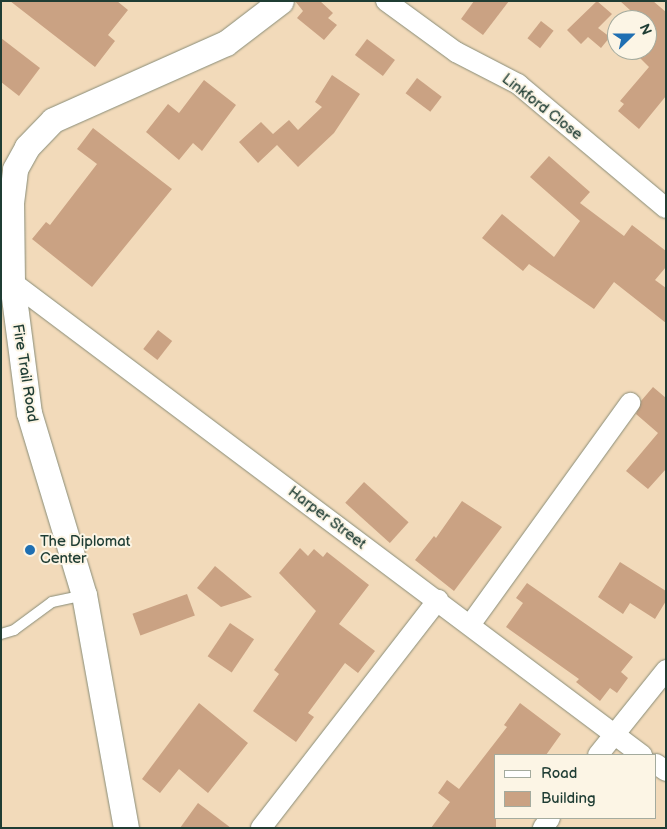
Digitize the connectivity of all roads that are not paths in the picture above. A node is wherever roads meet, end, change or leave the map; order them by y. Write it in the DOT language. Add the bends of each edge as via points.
graph roads {
  1 [pos="281,1"];
  2 [pos="386,1"];
  3 [pos="666,208"];
  4 [pos="6,278"];
  5 [pos="630,403"];
  6 [pos="84,595"];
  7 [pos="438,600"];
  8 [pos="470,625"];
  9 [pos="1,634"];
  10 [pos="666,670"];
  11 [pos="613,736"];
  12 [pos="599,754"];
  13 [pos="640,754"];
  14 [pos="126,828"];
  15 [pos="261,828"];
  1 -- 4 [label="street, Fire Trail Road" via="226,43 76,108 44,128 27,146 16,168"];
  2 -- 3 [label="street, Linkford Close" via="456,52 518,84"];
  4 -- 6 [label="street, Fire Trail Road" via="29,413"];
  4 -- 7 [label="street, Harper Street"];
  5 -- 8 [label="street"];
  6 -- 9 [label="lane" via="52,602 14,630"];
  6 -- 14 [label="street, Fire Trail Road"];
  7 -- 8 [label="street, Harper Street"];
  7 -- 15 [label="street"];
  8 -- 11 [label="street, Harper Street"];
  10 -- 11 [label="street"];
  11 -- 12 [label="street"];
  11 -- 13 [label="street, Harper Street"];
}
